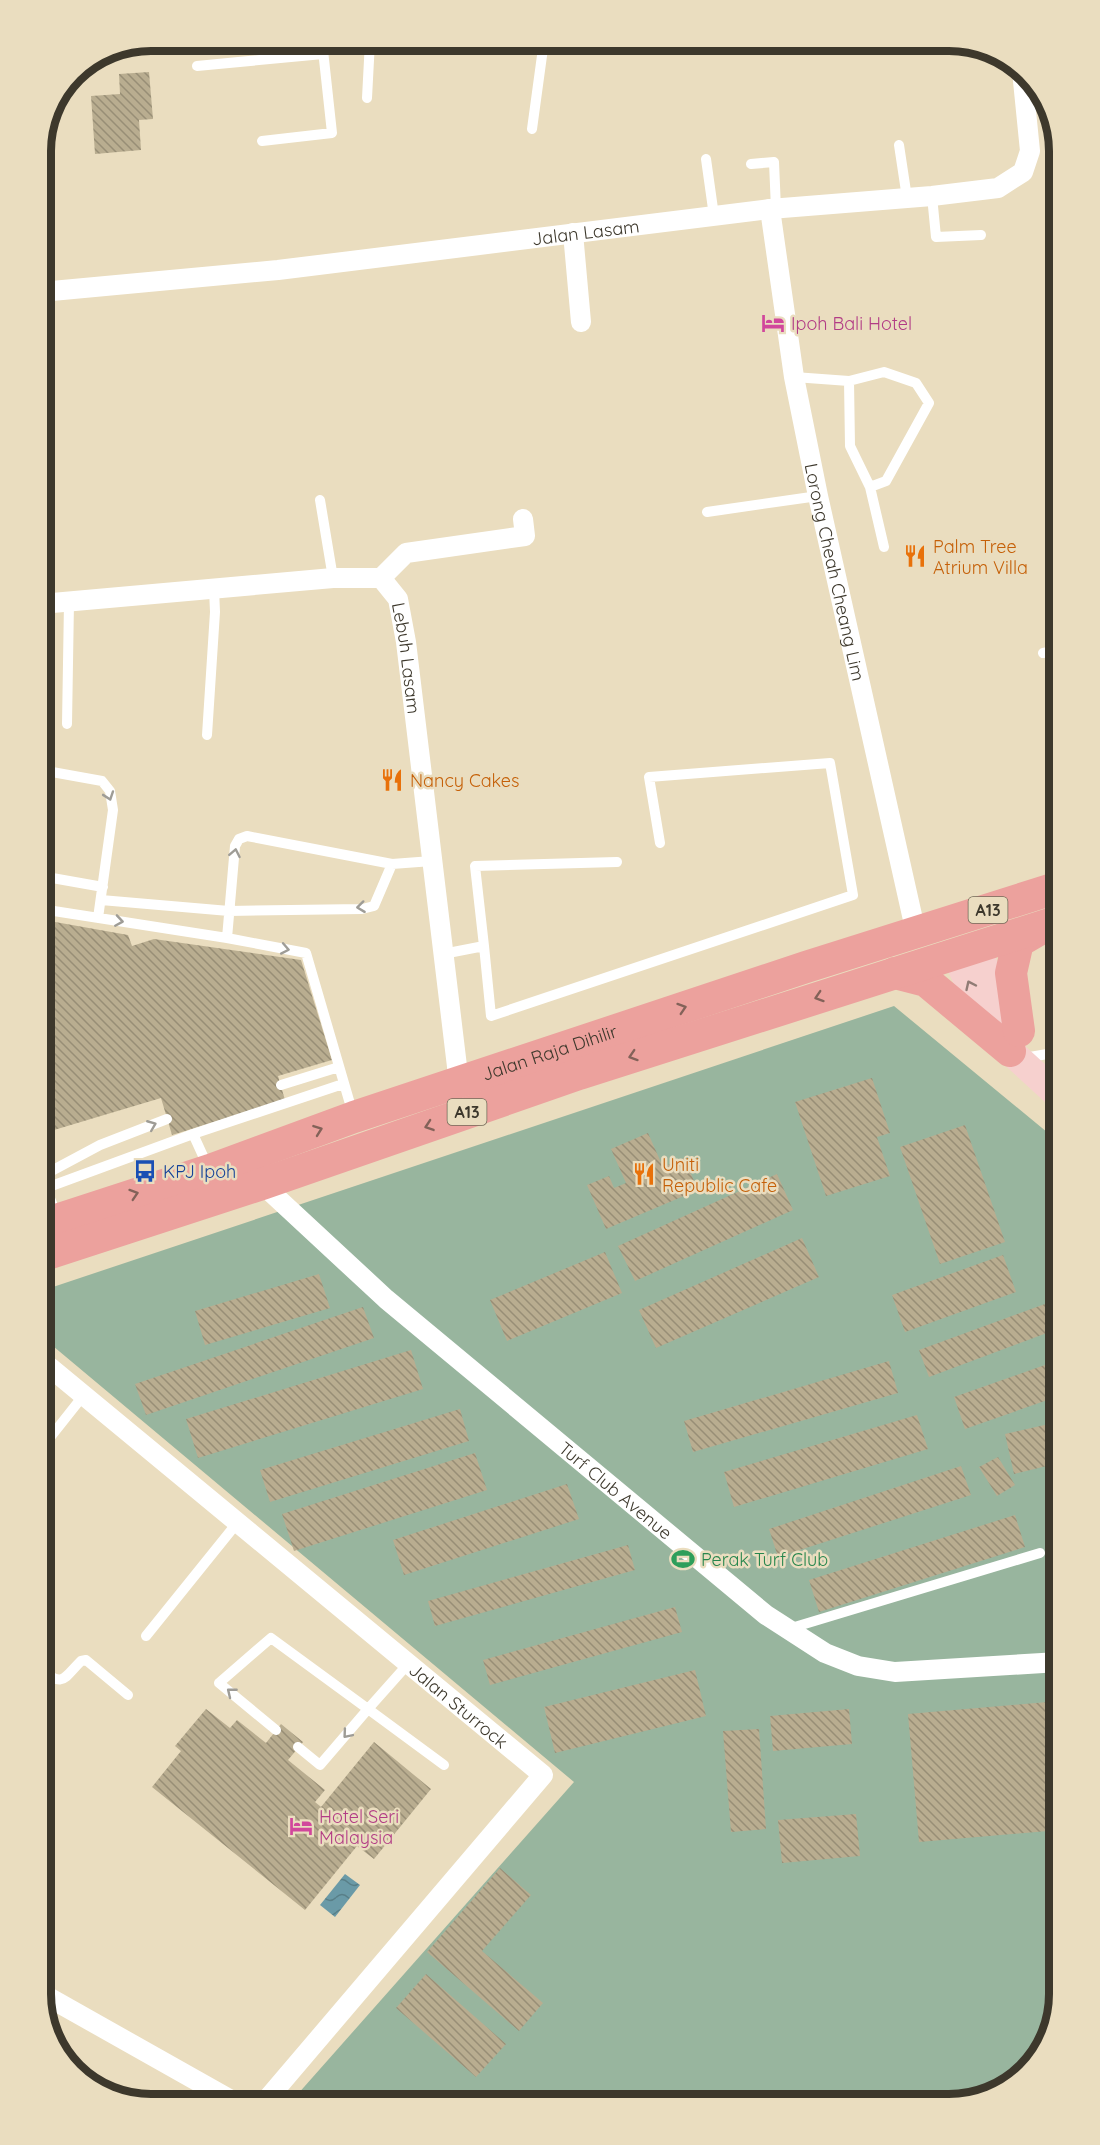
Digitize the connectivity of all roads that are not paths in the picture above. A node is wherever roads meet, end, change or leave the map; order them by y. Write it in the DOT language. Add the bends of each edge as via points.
graph roads {
  1 [pos="323,51"];
  2 [pos="370,51"];
  3 [pos="543,51"];
  4 [pos="323,54"];
  5 [pos="196,66"];
  6 [pos="1023,84"];
  7 [pos="368,98"];
  8 [pos="532,129"];
  9 [pos="262,141"];
  10 [pos="899,145"];
  11 [pos="706,159"];
  12 [pos="751,164"];
  13 [pos="932,196"];
  14 [pos="907,198"];
  15 [pos="773,209"];
  16 [pos="714,216"];
  17 [pos="573,233"];
  18 [pos="981,235"];
  19 [pos="51,291"];
  20 [pos="581,322"];
  21 [pos="794,376"];
  22 [pos="849,381"];
  23 [pos="870,487"];
  24 [pos="818,496"];
  25 [pos="321,500"];
  26 [pos="707,512"];
  27 [pos="523,519"];
  28 [pos="884,547"];
  29 [pos="333,578"];
  30 [pos="381,578"];
  31 [pos="214,589"];
  32 [pos="69,602"];
  33 [pos="51,603"];
  34 [pos="1049,652"];
  35 [pos="1043,653"];
  36 [pos="67,724"];
  37 [pos="207,735"];
  38 [pos="51,772"];
  39 [pos="660,843"];
  40 [pos="432,861"];
  41 [pos="618,862"];
  42 [pos="393,864"];
  43 [pos="51,878"];
  44 [pos="103,887"];
  45 [pos="1049,892"];
  46 [pos="101,900"];
  47 [pos="1049,902"];
  48 [pos="51,911"];
  49 [pos="229,911"];
  50 [pos="98,918"];
  51 [pos="1049,924"];
  52 [pos="1049,925"];
  53 [pos="916,933"];
  54 [pos="227,938"];
  55 [pos="484,946"];
  56 [pos="964,947"];
  57 [pos="443,954"];
  58 [pos="806,967"];
  59 [pos="895,973"];
  60 [pos="1029,1050"];
  61 [pos="339,1067"];
  62 [pos="1049,1069"];
  63 [pos="1049,1081"];
  64 [pos="459,1083"];
  65 [pos="343,1084"];
  66 [pos="281,1085"];
  67 [pos="354,1117"];
  68 [pos="167,1119"];
  69 [pos="193,1134"];
  70 [pos="51,1169"];
  71 [pos="210,1170"];
  72 [pos="262,1184"];
  73 [pos="51,1186"];
  74 [pos="204,1203"];
  75 [pos="51,1222"];
  76 [pos="51,1222"];
  77 [pos="51,1253"];
  78 [pos="51,1369"];
  79 [pos="82,1396"];
  80 [pos="51,1435"];
  81 [pos="237,1523"];
  82 [pos="1040,1553"];
  83 [pos="788,1629"];
  84 [pos="146,1636"];
  85 [pos="1049,1663"];
  86 [pos="408,1664"];
  87 [pos="51,1678"];
  88 [pos="128,1695"];
  89 [pos="368,1709"];
  90 [pos="276,1730"];
  91 [pos="298,1747"];
  92 [pos="444,1765"];
  93 [pos="52,1999"];
  94 [pos="220,2094"];
  95 [pos="272,2094"];
  1 -- 4 [label="lane"];
  2 -- 7 [label="lane"];
  3 -- 8 [label="lane"];
  4 -- 5 [label="lane"];
  4 -- 9 [label="lane" via="332,133"];
  6 -- 13 [label="street, Jalan Lasam" via="1030,151 1023,172 998,188"];
  10 -- 14 [label="lane"];
  11 -- 16 [label="lane"];
  12 -- 15 [label="lane" via="774,162"];
  13 -- 14 [label="street, Jalan Lasam"];
  13 -- 18 [label="lane" via="936,237"];
  14 -- 15 [label="street, Jalan Lasam"];
  15 -- 16 [label="street, Jalan Lasam"];
  15 -- 21 [label="street, Lorong Cheah Cheang Lim"];
  16 -- 17 [label="street, Jalan Lasam"];
  17 -- 19 [label="street, Jalan Lasam" via="278,270"];
  17 -- 20 [label="street"];
  21 -- 22 [label="lane"];
  21 -- 24 [label="street, Lorong Cheah Cheang Lim"];
  22 -- 23 [label="lane" via="850,446"];
  22 -- 23 [label="lane" via="884,372 916,383 929,403 886,481"];
  23 -- 28 [label="lane"];
  24 -- 26 [label="lane"];
  24 -- 53 [label="street, Lorong Cheah Cheang Lim"];
  25 -- 29 [label="lane"];
  27 -- 30 [label="street" via="525,536 406,553"];
  29 -- 30 [label="street, Lebuh Lasam"];
  29 -- 31 [label="street, Lebuh Lasam"];
  30 -- 40 [label="street, Lebuh Lasam" via="398,599 406,642"];
  31 -- 32 [label="street, Lebuh Lasam"];
  31 -- 37 [label="lane"];
  32 -- 33 [label="street, Lebuh Lasam"];
  32 -- 36 [label="lane"];
  34 -- 35 [label="lane"];
  38 -- 44 [label="lane, one-way" via="102,780 110,791 113,810"];
  39 -- 55 [label="lane" via="649,777 830,763 853,895 491,1016"];
  40 -- 42 [label="lane"];
  40 -- 57 [label="street, Lebuh Lasam"];
  41 -- 55 [label="lane" via="475,867"];
  42 -- 49 [label="lane, one-way" via="374,906"];
  49 -- 42 [label="lane, one-way" via="235,846 247,836"];
  43 -- 44 [label="lane"];
  44 -- 46 [label="lane"];
  45 -- 53 [label="main road, Jalan Raja Dihilir / A13"];
  46 -- 49 [label="lane"];
  46 -- 50 [label="lane"];
  47 -- 56 [label="main road" via="979,924"];
  48 -- 50 [label="lane"];
  49 -- 54 [label="lane"];
  50 -- 54 [label="lane, one-way"];
  51 -- 56 [label="main road, Jalan Raja Dihilir / A13"];
  52 -- 60 [label="main road" via="1018,942 1011,973"];
  53 -- 58 [label="main road, Jalan Raja Dihilir / A13"];
  54 -- 61 [label="lane, one-way" via="306,953"];
  55 -- 57 [label="lane"];
  56 -- 58 [label="main road" via="953,938 849,969"];
  56 -- 59 [label="main road, Jalan Raja Dihilir / A13"];
  56 -- 60 [label="street"];
  57 -- 64 [label="street, Lebuh Lasam"];
  64 -- 58 [label="main road, Jalan Raja Dihilir / A13, one-way"];
  59 -- 60 [label="main road" via="926,981"];
  59 -- 72 [label="main road, Jalan Raja Dihilir / A13, one-way" via="579,1074"];
  60 -- 62 [label="street"];
  60 -- 63 [label="street"];
  61 -- 65 [label="lane"];
  61 -- 66 [label="lane"];
  64 -- 67 [label="main road, Jalan Raja Dihilir / A13"];
  65 -- 67 [label="lane"];
  65 -- 69 [label="lane"];
  71 -- 67 [label="main road, Jalan Raja Dihilir / A13, one-way"];
  70 -- 68 [label="lane, one-way"];
  69 -- 71 [label="lane"];
  69 -- 73 [label="lane"];
  75 -- 71 [label="main road, Jalan Raja Dihilir / A13, one-way"];
  72 -- 74 [label="main road, Jalan Raja Dihilir / A13"];
  72 -- 83 [label="street, Turf Club Avenue" via="386,1299"];
  74 -- 76 [label="main road" via="87,1226"];
  74 -- 77 [label="main road, Jalan Raja Dihilir / A13"];
  78 -- 79 [label="street, Jalan Sturrock"];
  79 -- 80 [label="lane"];
  79 -- 81 [label="street, Jalan Sturrock"];
  81 -- 84 [label="lane"];
  81 -- 86 [label="street, Jalan Sturrock"];
  82 -- 83 [label="lane"];
  83 -- 85 [label="street, Turf Club Avenue" via="825,1653 858,1666 895,1672"];
  86 -- 89 [label="lane"];
  86 -- 95 [label="street, Jalan Sturrock" via="543,1775"];
  87 -- 88 [label="lane" via="62,1679 86,1660"];
  90 -- 89 [label="lane, one-way" via="219,1683 271,1638"];
  89 -- 91 [label="lane, one-way" via="320,1765"];
  89 -- 92 [label="lane"];
  93 -- 94 [label="street"];
}
